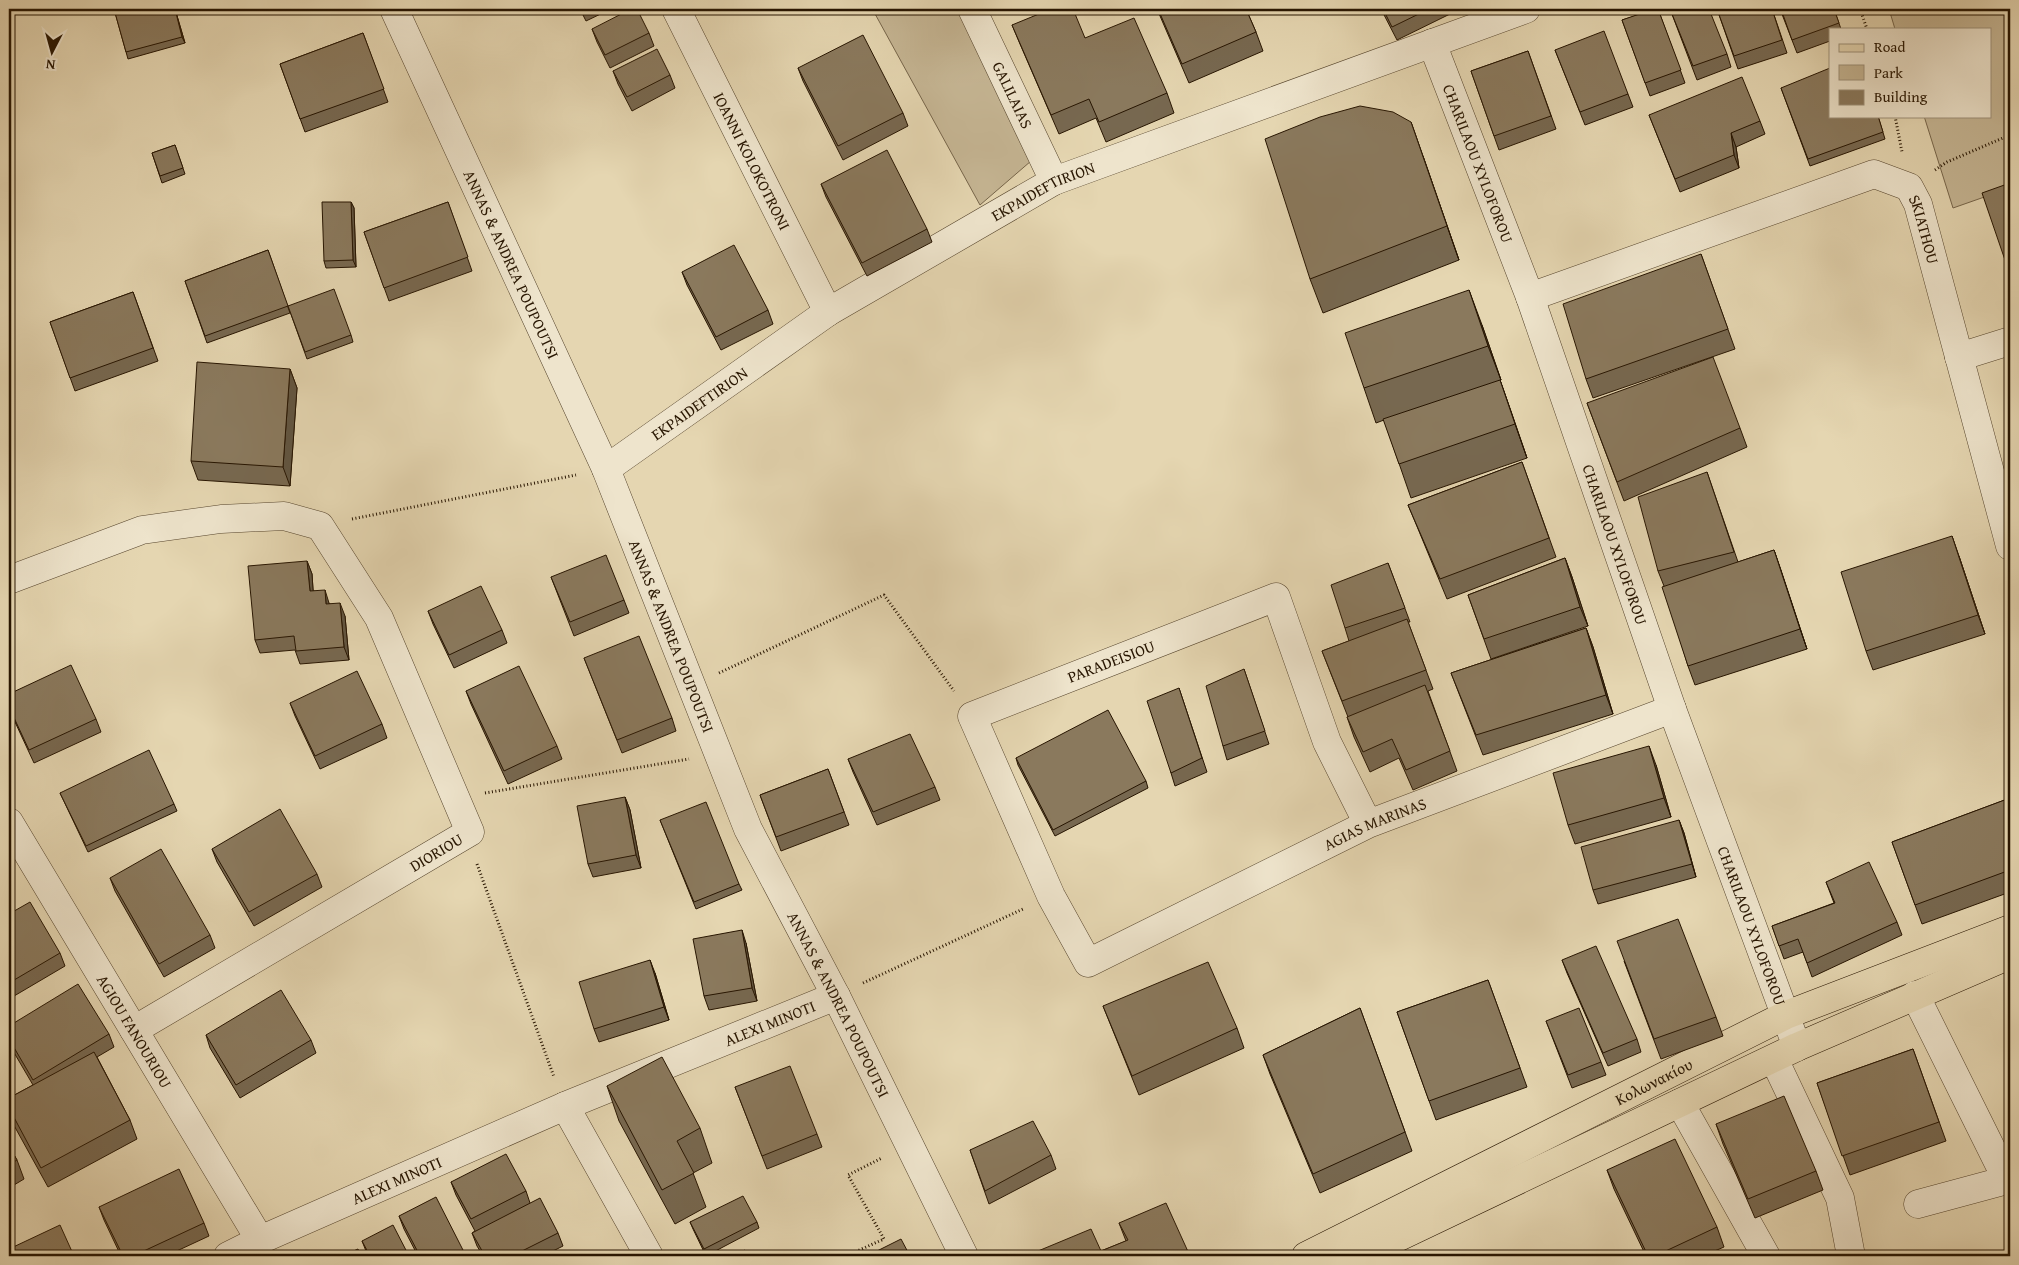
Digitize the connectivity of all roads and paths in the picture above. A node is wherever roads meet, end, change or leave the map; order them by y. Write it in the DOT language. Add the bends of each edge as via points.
graph roads {
  1 [pos="394,9"];
  2 [pos="676,9"];
  3 [pos="972,9"];
  4 [pos="1526,9"];
  5 [pos="1860,9"];
  6 [pos="1867,28"];
  7 [pos="1432,43"];
  8 [pos="2010,135"];
  9 [pos="1054,181"];
  10 [pos="1909,187"];
  11 [pos="1530,297"];
  12 [pos="828,312"];
  13 [pos="2010,341"];
  14 [pos="1959,357"];
  15 [pos="606,469"];
  16 [pos="320,526"];
  17 [pos="2010,546"];
  18 [pos="9,580"];
  19 [pos="692,686"];
  20 [pos="1672,709"];
  21 [pos="972,716"];
  22 [pos="719,754"];
  23 [pos="456,798"];
  24 [pos="9,822"];
  25 [pos="1368,824"];
  26 [pos="470,832"];
  27 [pos="1051,896"];
  28 [pos="2010,929"];
  29 [pos="2010,955"];
  30 [pos="1915,995"];
  31 [pos="836,996"];
  32 [pos="1786,1015"];
  33 [pos="134,1030"];
  34 [pos="1786,1053"];
  35 [pos="1680,1103"];
  36 [pos="565,1106"];
  37 [pos="910,1145"];
  38 [pos="1918,1204"];
  39 [pos="260,1240"];
  40 [pos="1358,1250"];
  41 [pos="228,1256"];
  42 [pos="649,1256"];
  43 [pos="846,1256"];
  44 [pos="964,1256"];
  45 [pos="1306,1256"];
  46 [pos="1766,1256"];
  47 [pos="1851,1256"];
  1 -- 15 [label="street, ANNAS & ANDREA POUPOUTSI"];
  2 -- 12 [label="street, IOANNI KOLOKOTRONI"];
  3 -- 9 [label="street, GALILAIAS"];
  4 -- 7 [label="street, EKPAIDEFTIRION"];
  5 -- 6 [label="path"];
  7 -- 9 [label="street, EKPAIDEFTIRION"];
  7 -- 11 [label="street, CHARILAOU XYLOFOROU"];
  8 -- 10 [label="path" via="1947,162"];
  9 -- 12 [label="street, EKPAIDEFTIRION"];
  10 -- 11 [label="street, SKIATHOU" via="1874,174"];
  10 -- 14 [label="street, SKIATHOU" via="1918,204"];
  11 -- 20 [label="street, CHARILAOU XYLOFOROU"];
  12 -- 15 [label="street, EKPAIDEFTIRION"];
  13 -- 14 [label="street"];
  14 -- 17 [label="street, SKIATHOU"];
  15 -- 16 [label="path"];
  15 -- 19 [label="street, ANNAS & ANDREA POUPOUTSI"];
  16 -- 18 [label="street" via="284,516 221,519 142,530"];
  16 -- 23 [label="street, DIORIOU" via="378,618"];
  19 -- 21 [label="path" via="884,595"];
  19 -- 22 [label="street, ANNAS & ANDREA POUPOUTSI"];
  20 -- 25 [label="street, AGIAS MARINAS"];
  20 -- 32 [label="street, CHARILAOU XYLOFOROU"];
  21 -- 25 [label="street, PARADEISIOU" via="1276,597 1327,742"];
  21 -- 27 [label="street"];
  22 -- 23 [label="path"];
  22 -- 31 [label="street, ANNAS & ANDREA POUPOUTSI" via="748,829"];
  23 -- 26 [label="street, DIORIOU"];
  24 -- 33 [label="street, AGIOU FANOURIOU"];
  25 -- 27 [label="street, AGIAS MARINAS" via="1088,963"];
  26 -- 33 [label="street, DIORIOU"];
  26 -- 36 [label="path" via="472,850"];
  27 -- 31 [label="path"];
  28 -- 32 [label="main road, Κολωνακίου"];
  29 -- 30 [label="main road, Κολωνακίου"];
  30 -- 34 [label="main road, Κολωνακίου"];
  30 -- 38 [label="street" via="2007,1180"];
  31 -- 36 [label="street, ALEXI MINOTI"];
  31 -- 37 [label="street, ANNAS & ANDREA POUPOUTSI"];
  32 -- 34 [label="street, CHARILAOU XYLOFOROU"];
  32 -- 40 [label="main road, Κολωνακίου"];
  33 -- 39 [label="street, AGIOU FANOURIOU"];
  34 -- 35 [label="main road, Κολωνακίου"];
  34 -- 47 [label="street, CHARILAOU XYLOFOROU" via="1840,1198"];
  35 -- 40 [label="main road, Κολωνακίου"];
  35 -- 46 [label="street"];
  36 -- 39 [label="street, ALEXI MINOTI"];
  36 -- 42 [label="street"];
  37 -- 43 [label="path" via="848,1175 884,1239"];
  37 -- 44 [label="street, ANNAS & ANDREA POUPOUTSI"];
  39 -- 41 [label="street, ALEXI MINOTI"];
  40 -- 45 [label="main road, Κολωνακίου"];
}
